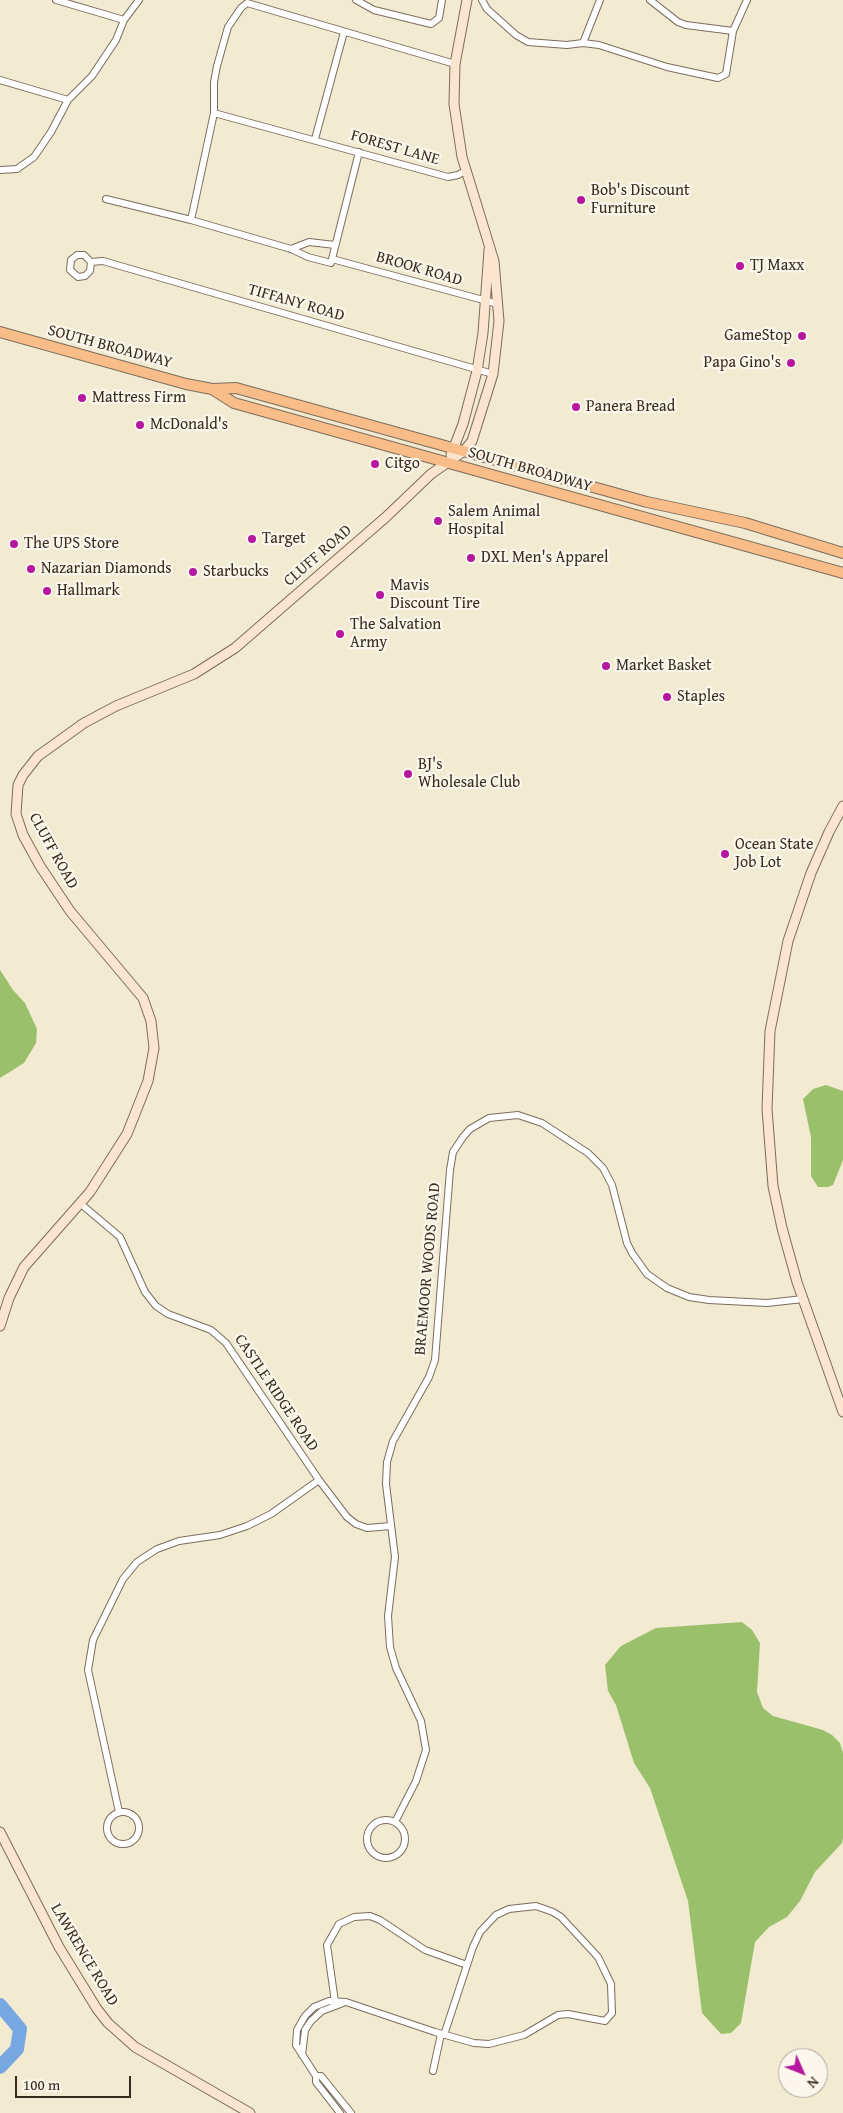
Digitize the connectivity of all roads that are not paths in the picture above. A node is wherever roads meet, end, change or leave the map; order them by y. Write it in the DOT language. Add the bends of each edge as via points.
graph roads {
  1 [pos="56,0"];
  2 [pos="139,0"];
  3 [pos="356,0"];
  4 [pos="442,0"];
  5 [pos="467,0"];
  6 [pos="482,0"];
  7 [pos="600,0"];
  8 [pos="650,0"];
  9 [pos="747,0"];
  10 [pos="124,20"];
  11 [pos="733,31"];
  12 [pos="344,32"];
  13 [pos="583,43"];
  14 [pos="454,64"];
  15 [pos="0,80"];
  16 [pos="68,100"];
  17 [pos="214,113"];
  18 [pos="315,139"];
  19 [pos="359,152"];
  20 [pos="0,170"];
  21 [pos="467,170"];
  22 [pos="106,199"];
  23 [pos="191,220"];
  24 [pos="335,245"];
  25 [pos="291,249"];
  26 [pos="489,250"];
  27 [pos="331,261"];
  28 [pos="91,262"];
  29 [pos="485,302"];
  30 [pos="498,304"];
  31 [pos="0,332"];
  32 [pos="477,370"];
  33 [pos="493,374"];
  34 [pos="212,389"];
  35 [pos="453,448"];
  36 [pos="464,451"];
  37 [pos="448,462"];
  38 [pos="843,553"];
  39 [pos="843,573"];
  40 [pos="843,806"];
  41 [pos="81,1204"];
  42 [pos="803,1299"];
  43 [pos="0,1326"];
  44 [pos="843,1412"];
  45 [pos="319,1480"];
  46 [pos="391,1526"];
  47 [pos="119,1812"];
  48 [pos="394,1822"];
  49 [pos="0,1832"];
  50 [pos="467,1965"];
  51 [pos="335,2002"];
  52 [pos="346,2002"];
  53 [pos="443,2034"];
  54 [pos="302,2055"];
  55 [pos="433,2071"];
  56 [pos="316,2076"];
  57 [pos="250,2113"];
  58 [pos="340,2113"];
  59 [pos="350,2113"];
  1 -- 10 [label="street"];
  2 -- 10 [label="street"];
  3 -- 4 [label="street" via="374,10 431,24 439,18"];
  5 -- 14 [label="street"];
  6 -- 13 [label="street" via="499,20 528,42"];
  7 -- 13 [label="street"];
  8 -- 11 [label="street" via="686,25"];
  9 -- 11 [label="street"];
  10 -- 16 [label="street" via="116,40 92,76"];
  11 -- 13 [label="street" via="726,74 718,78"];
  12 -- 14 [label="street"];
  12 -- 17 [label="street" via="247,3 234,16 226,33 214,82"];
  12 -- 18 [label="street"];
  14 -- 21 [label="street" via="456,122"];
  15 -- 16 [label="street"];
  16 -- 20 [label="street" via="34,157 17,169"];
  17 -- 18 [label="street, FOREST LANE"];
  17 -- 23 [label="street"];
  18 -- 19 [label="street, FOREST LANE"];
  19 -- 21 [label="street, FOREST LANE" via="448,177"];
  19 -- 24 [label="street"];
  21 -- 26 [label="street"];
  22 -- 23 [label="street, BROOK ROAD"];
  23 -- 25 [label="street, BROOK ROAD"];
  24 -- 25 [label="street" via="309,242"];
  24 -- 27 [label="street"];
  25 -- 27 [label="street, BROOK ROAD" via="308,257"];
  26 -- 29 [label="street"];
  26 -- 30 [label="street" via="494,261"];
  27 -- 29 [label="street, BROOK ROAD"];
  28 -- 32 [label="street, TIFFANY ROAD" via="103,261"];
  29 -- 30 [label="street, BROOK ROAD"];
  29 -- 32 [label="street"];
  30 -- 33 [label="street"];
  31 -- 34 [label="main road, SOUTH BROADWAY"];
  32 -- 33 [label="street, TIFFANY ROAD"];
  32 -- 35 [label="street"];
  33 -- 36 [label="street" via="476,433"];
  34 -- 35 [label="main road, SOUTH BROADWAY" via="236,388"];
  34 -- 37 [label="main road, SOUTH BROADWAY" via="234,403"];
  35 -- 36 [label="main road, SOUTH BROADWAY"];
  35 -- 37 [label="street"];
  36 -- 37 [label="street, CLUFF ROAD"];
  36 -- 38 [label="main road, SOUTH BROADWAY" via="647,502 745,523"];
  37 -- 39 [label="main road, SOUTH BROADWAY"];
  37 -- 41 [label="street, CLUFF ROAD" via="236,648 194,674 116,706 84,724 38,756 22,775 15,806 23,835 70,910 136,987 148,1009 154,1032 152,1065 133,1120 107,1167"];
  40 -- 42 [label="street" via="828,832 795,915 778,986 768,1055 767,1108 773,1186 787,1250"];
  41 -- 43 [label="street, CLUFF ROAD" via="24,1267"];
  41 -- 45 [label="street, CASTLE RIDGE ROAD" via="120,1237 145,1292 156,1306 168,1314 211,1330 221,1338"];
  42 -- 44 [label="street"];
  42 -- 46 [label="street, BRAEMOOR WOODS ROAD" via="767,1303 709,1300 689,1297 667,1288 647,1274 632,1253 612,1184 588,1152 552,1128 527,1117 500,1116 480,1123 463,1137 451,1161 437,1352 429,1377 389,1451 386,1484"];
  45 -- 46 [label="street, CASTLE RIDGE ROAD" via="343,1513 356,1524 373,1528"];
  45 -- 47 [label="street" via="271,1514 247,1526 157,1549 137,1562 123,1579 93,1640 88,1670"];
  46 -- 48 [label="street, BRAEMOOR WOODS ROAD" via="395,1558 388,1616 390,1647 420,1721 426,1750 416,1781"];
  47 -- 47 [label="street" via="108,1821 107,1831 114,1842 128,1843 138,1834 139,1825 132,1814"];
  48 -- 48 [label="street" via="382,1820 369,1830 368,1843 378,1856 393,1856 404,1846 404,1831"];
  49 -- 57 [label="street, LAWRENCE ROAD" via="58,1947 108,2023 135,2047"];
  50 -- 51 [label="street" via="425,1950 380,1920 370,1916 354,1917 339,1924 327,1945"];
  50 -- 53 [label="street"];
  50 -- 53 [label="street" via="480,1932 496,1915 524,1906 545,1908 561,1917 580,1935 606,1968 611,1984 612,2012 600,2022 558,2014 524,2035 489,2044"];
  51 -- 52 [label="street"];
  51 -- 54 [label="street" via="321,2004 304,2016 297,2030 296,2045"];
  52 -- 53 [label="street"];
  52 -- 54 [label="street" via="322,2011 311,2021 304,2030"];
  53 -- 55 [label="street"];
  54 -- 56 [label="street"];
  56 -- 58 [label="street" via="316,2082"];
  56 -- 59 [label="street" via="321,2076"];
}
